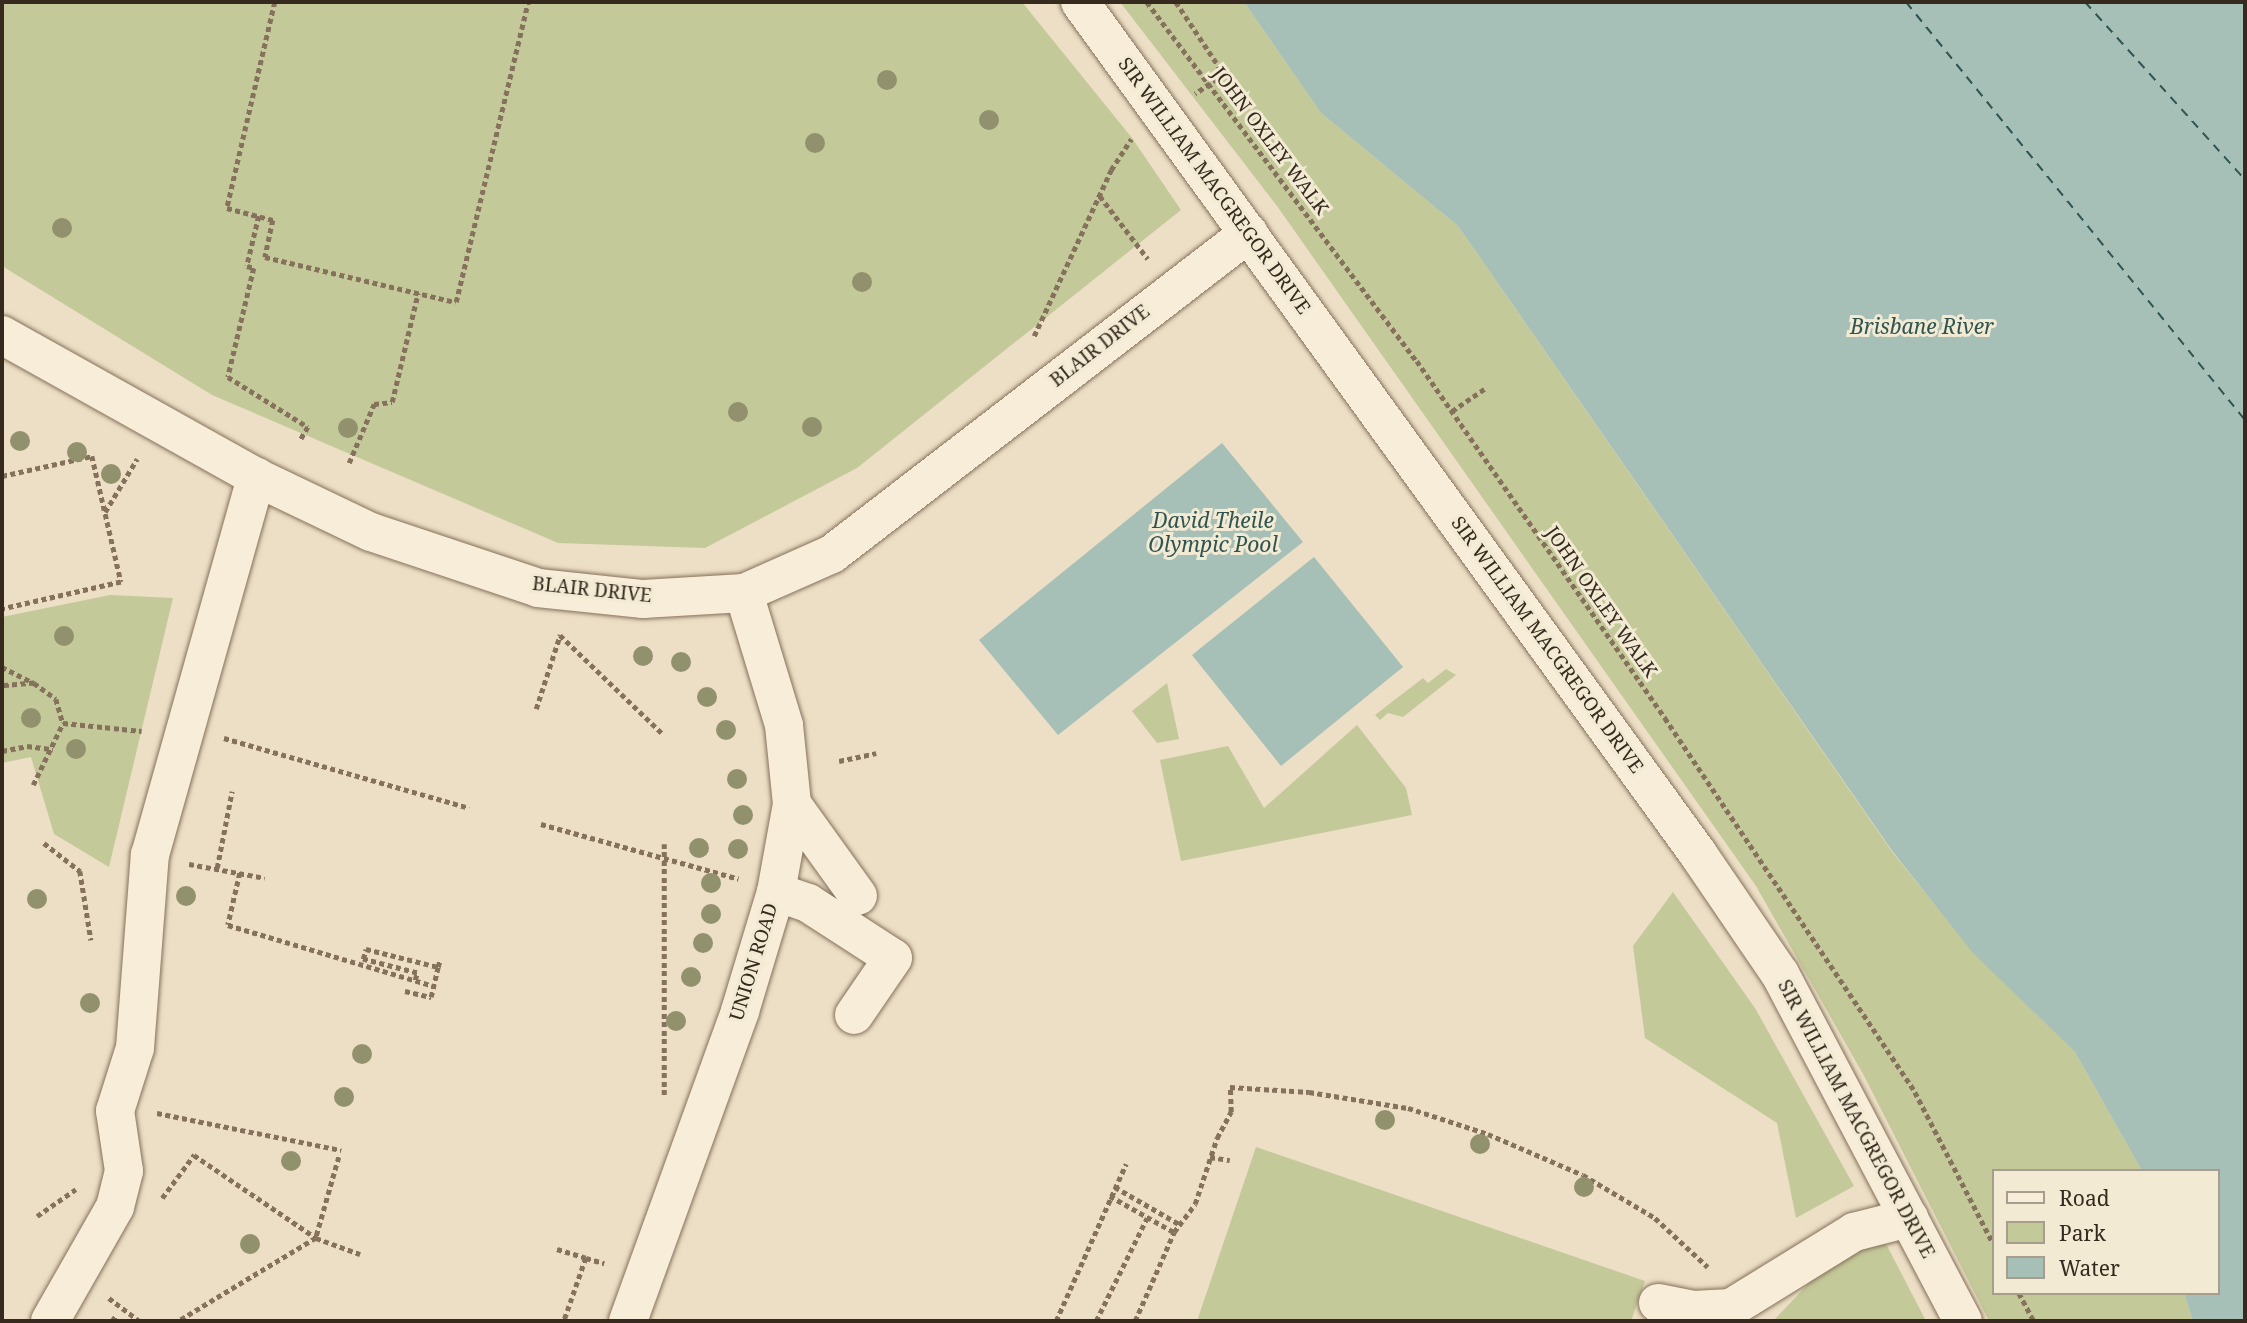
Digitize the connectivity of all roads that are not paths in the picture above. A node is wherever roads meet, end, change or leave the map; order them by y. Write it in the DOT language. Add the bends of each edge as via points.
graph roads {
  1 [pos="1080,2"];
  2 [pos="1249,233"];
  3 [pos="2,335"];
  4 [pos="256,477"];
  5 [pos="744,593"];
  6 [pos="792,804"];
  7 [pos="776,892"];
  8 [pos="858,896"];
  9 [pos="854,1015"];
  10 [pos="1909,1218"];
  11 [pos="1782,1248"];
  12 [pos="50,1321"];
  13 [pos="628,1321"];
  14 [pos="1963,1321"];
  1 -- 2 [label="street, SIR WILLIAM MACGREGOR DRIVE"];
  2 -- 5 [label="street, BLAIR DRIVE" via="832,554"];
  2 -- 10 [label="street, SIR WILLIAM MACGREGOR DRIVE" via="1772,963"];
  3 -- 4 [label="street, BLAIR DRIVE"];
  4 -- 5 [label="street, BLAIR DRIVE" via="372,533 537,587 643,599"];
  4 -- 12 [label="street" via="150,855 135,1048 115,1111 124,1171 115,1207"];
  5 -- 6 [label="street, UNION ROAD" via="784,725"];
  6 -- 7 [label="street, UNION ROAD"];
  6 -- 8 [label="street"];
  7 -- 9 [label="street" via="808,903 893,958"];
  7 -- 13 [label="street, UNION ROAD" via="740,1011"];
  10 -- 11 [label="street" via="1854,1231 1731,1308 1676,1307"];
  10 -- 14 [label="street, SIR WILLIAM MACGREGOR DRIVE"];
}
